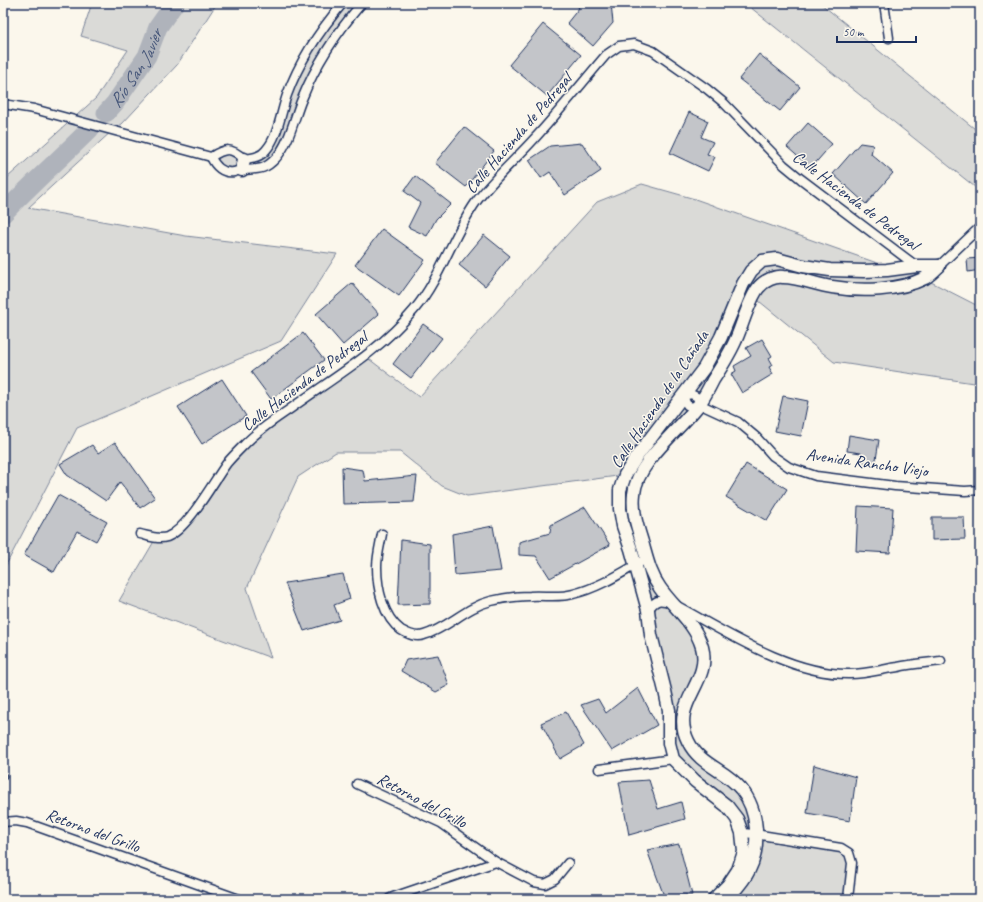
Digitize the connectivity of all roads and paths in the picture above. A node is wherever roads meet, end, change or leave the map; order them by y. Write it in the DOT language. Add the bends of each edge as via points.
graph roads {
  1 [pos="342,3"];
  2 [pos="362,3"];
  3 [pos="884,3"];
  4 [pos="890,38"];
  5 [pos="3,104"];
  6 [pos="211,157"];
  7 [pos="243,164"];
  8 [pos="980,227"];
  9 [pos="917,266"];
  10 [pos="939,266"];
  11 [pos="926,277"];
  12 [pos="683,396"];
  13 [pos="699,404"];
  14 [pos="980,490"];
  15 [pos="140,534"];
  16 [pos="382,534"];
  17 [pos="646,559"];
  18 [pos="635,566"];
  19 [pos="672,602"];
  20 [pos="648,610"];
  21 [pos="941,661"];
  22 [pos="673,760"];
  23 [pos="599,769"];
  24 [pos="357,784"];
  25 [pos="3,822"];
  26 [pos="742,833"];
  27 [pos="755,834"];
  28 [pos="496,862"];
  29 [pos="568,864"];
  30 [pos="239,899"];
  31 [pos="389,899"];
  32 [pos="714,899"];
  33 [pos="727,899"];
  34 [pos="848,899"];
  1 -- 7 [label="street" via="330,17 306,56 287,94 273,138 266,151"];
  2 -- 7 [label="street" via="343,26 317,66 287,139 277,156 268,165 257,170"];
  3 -- 4 [label="street"];
  5 -- 6 [label="street" via="34,109"];
  6 -- 7 [label="street" via="220,151 229,150 237,153"];
  6 -- 7 [label="street" via="215,166 225,171 233,172"];
  8 -- 10 [label="street, Calle Hacienda de la Cañada"];
  9 -- 10 [label="street, Calle Hacienda de la Cañada"];
  9 -- 11 [label="street, Calle Hacienda de Pedregal"];
  9 -- 12 [label="street, Calle Hacienda de la Cañada" via="887,270 830,270 777,259 762,261 751,271 722,337 704,368"];
  9 -- 15 [label="street, Calle Hacienda de Pedregal" via="784,165 707,89 652,51 634,44 619,46 606,55 535,138 491,183 463,223 427,294 394,331 365,356 267,425 246,443 229,461 178,531 166,537 156,538"];
  10 -- 11 [label="street, Calle Hacienda de la Cañada"];
  11 -- 13 [label="street, Calle Hacienda de la Cañada" via="896,288 873,290 834,288 783,276 771,278 760,286 754,296 736,340"];
  12 -- 13 [label="street, Avenida Rancho Viejo" via="694,394"];
  12 -- 18 [label="street, Calle Hacienda de la Cañada" via="636,456 620,490 623,526"];
  13 -- 14 [label="street, Avenida Rancho Viejo" via="738,422 773,456 789,467 816,476 894,486"];
  13 -- 17 [label="street, Calle Hacienda de la Cañada" via="647,464 638,480 634,492 634,507"];
  16 -- 18 [label="street" via="377,566 379,588 392,621 409,635 423,636 486,602 530,596 572,595"];
  17 -- 18 [label="street"];
  17 -- 19 [label="street, Calle Hacienda de la Cañada" via="661,589"];
  18 -- 20 [label="street, Calle Hacienda de la Cañada"];
  19 -- 20 [label="street" via="661,600 653,603"];
  19 -- 21 [label="street, Calle Hacienda de la Cañada" via="734,637 793,665 822,672 851,674"];
  19 -- 27 [label="street, Calle Hacienda de la Cañada" via="692,626 704,659 702,673 684,709 682,726 696,755 741,788 754,815"];
  20 -- 22 [label="street, Calle Hacienda de la Cañada" via="651,635 666,691 669,743"];
  22 -- 23 [label="street"];
  22 -- 26 [label="street" via="727,806 737,819"];
  24 -- 28 [label="street, Retorno del Grillo" via="441,823"];
  25 -- 30 [label="street, Retorno del Grillo" via="27,822"];
  26 -- 27 [label="street"];
  26 -- 32 [label="street" via="744,852 738,870 728,886"];
  27 -- 33 [label="street" via="755,852 749,870"];
  27 -- 34 [label="street" via="841,848 849,853 852,863"];
  28 -- 29 [label="street, Retorno del Grillo" via="534,882 545,884 555,879"];
  28 -- 31 [label="street"];
}
